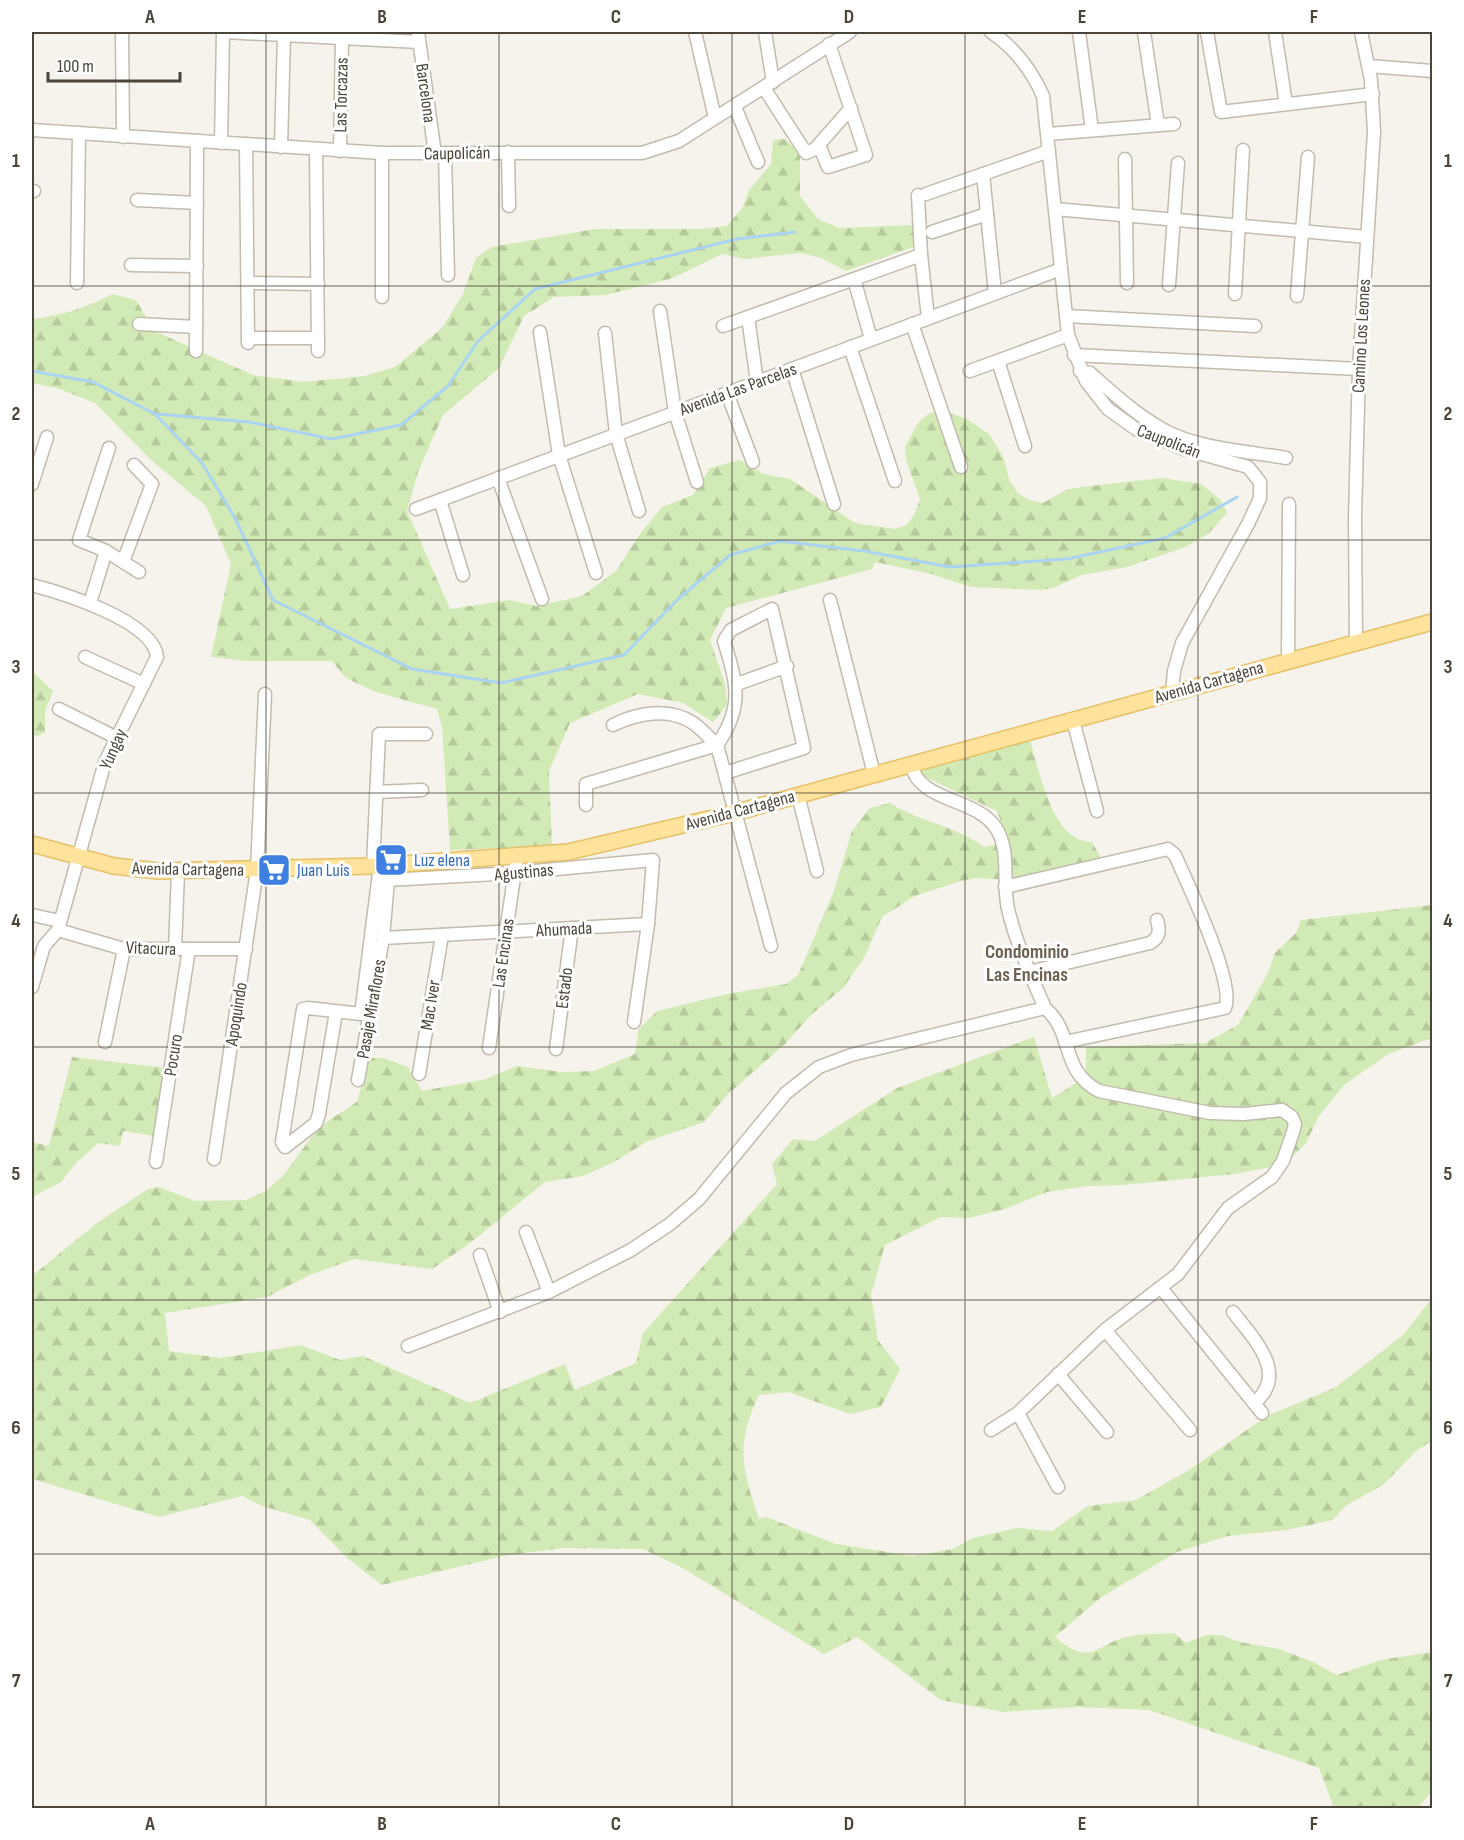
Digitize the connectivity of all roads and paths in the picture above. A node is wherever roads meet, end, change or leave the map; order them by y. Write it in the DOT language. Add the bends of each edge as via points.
graph roads {
  1 [pos="122,32"];
  2 [pos="223,32"];
  3 [pos="251,32"];
  4 [pos="695,32"];
  5 [pos="765,32"];
  6 [pos="991,32"];
  7 [pos="1079,32"];
  8 [pos="1144,32"];
  9 [pos="1207,32"];
  10 [pos="1275,32"];
  11 [pos="1361,32"];
  12 [pos="316,34"];
  13 [pos="284,35"];
  14 [pos="839,36"];
  15 [pos="418,37"];
  16 [pos="342,39"];
  17 [pos="1369,66"];
  18 [pos="1432,71"];
  19 [pos="768,85"];
  20 [pos="1373,94"];
  21 [pos="1286,104"];
  22 [pos="735,107"];
  23 [pos="851,108"];
  24 [pos="715,118"];
  25 [pos="1174,124"];
  26 [pos="1158,125"];
  27 [pos="32,130"];
  28 [pos="1092,130"];
  29 [pos="80,133"];
  30 [pos="1048,134"];
  31 [pos="123,137"];
  32 [pos="197,141"];
  33 [pos="221,142"];
  34 [pos="246,144"];
  35 [pos="819,145"];
  36 [pos="281,147"];
  37 [pos="316,150"];
  38 [pos="1243,150"];
  39 [pos="340,151"];
  40 [pos="1049,151"];
  41 [pos="508,152"];
  42 [pos="382,153"];
  43 [pos="440,154"];
  44 [pos="1308,157"];
  45 [pos="1125,159"];
  46 [pos="758,162"];
  47 [pos="1178,163"];
  48 [pos="983,174"];
  49 [pos="137,200"];
  50 [pos="197,203"];
  51 [pos="509,206"];
  52 [pos="1055,209"];
  53 [pos="987,214"];
  54 [pos="1126,215"];
  55 [pos="1173,219"];
  56 [pos="1239,225"];
  57 [pos="1302,231"];
  58 [pos="932,232"];
  59 [pos="1367,237"];
  60 [pos="921,255"];
  61 [pos="130,265"];
  62 [pos="197,266"];
  63 [pos="1061,269"];
  64 [pos="448,275"];
  65 [pos="854,279"];
  66 [pos="77,282"];
  67 [pos="248,283"];
  68 [pos="1127,283"];
  69 [pos="318,284"];
  70 [pos="1169,285"];
  71 [pos="995,293"];
  72 [pos="1235,294"];
  73 [pos="1297,296"];
  74 [pos="382,297"];
  75 [pos="660,311"];
  76 [pos="1066,316"];
  77 [pos="748,317"];
  78 [pos="928,318"];
  79 [pos="140,324"];
  80 [pos="912,324"];
  81 [pos="723,326"];
  82 [pos="1255,326"];
  83 [pos="196,327"];
  84 [pos="540,332"];
  85 [pos="605,333"];
  86 [pos="1068,336"];
  87 [pos="871,339"];
  88 [pos="850,347"];
  89 [pos="196,351"];
  90 [pos="1074,355"];
  91 [pos="998,361"];
  92 [pos="792,369"];
  93 [pos="1359,369"];
  94 [pos="970,371"];
  95 [pos="1080,371"];
  96 [pos="757,382"];
  97 [pos="727,393"];
  98 [pos="675,412"];
  99 [pos="616,434"];
  100 [pos="47,437"];
  101 [pos="1025,446"];
  102 [pos="109,448"];
  103 [pos="559,455"];
  104 [pos="1286,458"];
  105 [pos="753,462"];
  106 [pos="134,465"];
  107 [pos="961,467"];
  108 [pos="498,478"];
  109 [pos="895,481"];
  110 [pos="697,482"];
  111 [pos="32,484"];
  112 [pos="440,500"];
  113 [pos="834,504"];
  114 [pos="1288,504"];
  115 [pos="416,509"];
  116 [pos="639,511"];
  117 [pos="106,551"];
  118 [pos="123,562"];
  119 [pos="139,572"];
  120 [pos="596,573"];
  121 [pos="463,575"];
  122 [pos="32,585"];
  123 [pos="542,599"];
  124 [pos="830,600"];
  125 [pos="90,603"];
  126 [pos="1432,622"];
  127 [pos="1356,643"];
  128 [pos="85,657"];
  129 [pos="1288,660"];
  130 [pos="787,666"];
  131 [pos="144,684"];
  132 [pos="737,684"];
  133 [pos="1172,693"];
  134 [pos="265,694"];
  135 [pos="59,709"];
  136 [pos="1072,720"];
  137 [pos="613,725"];
  138 [pos="426,734"];
  139 [pos="117,738"];
  140 [pos="717,745"];
  141 [pos="911,764"];
  142 [pos="725,773"];
  143 [pos="874,774"];
  144 [pos="422,790"];
  145 [pos="376,792"];
  146 [pos="798,795"];
  147 [pos="586,805"];
  148 [pos="1097,812"];
  149 [pos="734,813"];
  150 [pos="32,844"];
  151 [pos="77,856"];
  152 [pos="517,857"];
  153 [pos="376,866"];
  154 [pos="257,870"];
  155 [pos="178,872"];
  156 [pos="818,872"];
  157 [pos="514,873"];
  158 [pos="1005,887"];
  159 [pos="32,915"];
  160 [pos="1157,920"];
  161 [pos="648,924"];
  162 [pos="59,926"];
  163 [pos="572,928"];
  164 [pos="506,933"];
  165 [pos="442,935"];
  166 [pos="383,938"];
  167 [pos="771,946"];
  168 [pos="124,949"];
  169 [pos="176,949"];
  170 [pos="189,949"];
  171 [pos="246,949"];
  172 [pos="1029,972"];
  173 [pos="32,987"];
  174 [pos="1045,1008"];
  175 [pos="336,1012"];
  176 [pos="634,1022"];
  177 [pos="105,1042"];
  178 [pos="1065,1042"];
  179 [pos="489,1048"];
  180 [pos="556,1049"];
  181 [pos="419,1074"];
  182 [pos="358,1080"];
  183 [pos="214,1159"];
  184 [pos="156,1162"];
  185 [pos="526,1232"];
  186 [pos="480,1256"];
  187 [pos="1161,1287"];
  188 [pos="549,1292"];
  189 [pos="500,1312"];
  190 [pos="1233,1312"];
  191 [pos="1105,1330"];
  192 [pos="408,1346"];
  193 [pos="1058,1374"];
  194 [pos="1018,1413"];
  195 [pos="991,1430"];
  196 [pos="1190,1430"];
  197 [pos="1107,1432"];
  198 [pos="1058,1487"];
  1 -- 31 [label="street"];
  2 -- 3 [label="street"];
  2 -- 33 [label="street"];
  3 -- 13 [label="street"];
  4 -- 24 [label="street"];
  5 -- 19 [label="street"];
  6 -- 30 [label="street, Caupolicán" via="1009,45 1032,74 1042,96"];
  7 -- 28 [label="street"];
  8 -- 26 [label="street"];
  9 -- 21 [label="street" via="1221,112"];
  10 -- 21 [label="street"];
  11 -- 17 [label="street, Camino Los Leones"];
  12 -- 13 [label="street"];
  12 -- 16 [label="street"];
  13 -- 36 [label="street"];
  14 -- 19 [label="street, Caupolicán"];
  14 -- 23 [label="street"];
  15 -- 16 [label="street"];
  15 -- 43 [label="street, Barcelona"];
  16 -- 39 [label="street, Las Torcazas"];
  17 -- 18 [label="street"];
  17 -- 20 [label="street, Camino Los Leones"];
  19 -- 22 [label="street, Caupolicán"];
  19 -- 35 [label="street" via="801,148 809,152"];
  20 -- 21 [label="street"];
  20 -- 59 [label="street, Camino Los Leones"];
  22 -- 24 [label="street, Caupolicán"];
  22 -- 46 [label="street"];
  23 -- 35 [label="street"];
  23 -- 35 [label="street" via="866,155 828,167"];
  24 -- 41 [label="street, Caupolicán" via="679,141 651,151"];
  25 -- 26 [label="street"];
  26 -- 28 [label="street"];
  27 -- 29 [label="street, Caupolicán"];
  28 -- 30 [label="street"];
  29 -- 31 [label="street, Caupolicán"];
  29 -- 66 [label="street"];
  30 -- 40 [label="street, Caupolicán"];
  31 -- 32 [label="street, Caupolicán"];
  32 -- 33 [label="street, Caupolicán"];
  32 -- 50 [label="street"];
  33 -- 34 [label="street, Caupolicán"];
  34 -- 36 [label="street, Caupolicán"];
  34 -- 67 [label="street"];
  36 -- 37 [label="street, Caupolicán"];
  37 -- 39 [label="street, Caupolicán"];
  37 -- 69 [label="street"];
  38 -- 56 [label="street"];
  39 -- 42 [label="street, Caupolicán"];
  40 -- 48 [label="street"];
  40 -- 52 [label="street, Caupolicán"];
  41 -- 43 [label="street, Caupolicán"];
  41 -- 51 [label="street"];
  42 -- 43 [label="street, Caupolicán"];
  42 -- 74 [label="street"];
  43 -- 64 [label="street, Barcelona"];
  44 -- 57 [label="street"];
  45 -- 54 [label="street"];
  47 -- 55 [label="street"];
  48 -- 53 [label="street"];
  48 -- 60 [label="street" via="922,195"];
  49 -- 50 [label="street"];
  50 -- 62 [label="street"];
  52 -- 54 [label="street"];
  52 -- 63 [label="street, Caupolicán"];
  53 -- 58 [label="street"];
  53 -- 71 [label="street"];
  54 -- 55 [label="street"];
  54 -- 68 [label="street"];
  55 -- 56 [label="street"];
  55 -- 70 [label="street"];
  56 -- 57 [label="street"];
  56 -- 72 [label="street"];
  57 -- 59 [label="street"];
  57 -- 73 [label="street"];
  59 -- 93 [label="street, Camino Los Leones"];
  60 -- 65 [label="street"];
  60 -- 78 [label="street"];
  61 -- 62 [label="street"];
  62 -- 83 [label="street"];
  63 -- 71 [label="street, Avenida Las Parcelas"];
  63 -- 76 [label="street, Caupolicán"];
  65 -- 77 [label="street"];
  65 -- 87 [label="street"];
  67 -- 69 [label="street"];
  67 -- 69 [label="street" via="248,340 318,344"];
  71 -- 78 [label="street, Avenida Las Parcelas"];
  75 -- 98 [label="street"];
  76 -- 82 [label="street"];
  76 -- 86 [label="street, Caupolicán"];
  77 -- 81 [label="street"];
  77 -- 96 [label="street"];
  78 -- 80 [label="street, Avenida Las Parcelas"];
  79 -- 83 [label="street"];
  80 -- 87 [label="street, Avenida Las Parcelas"];
  80 -- 107 [label="street"];
  83 -- 89 [label="street"];
  84 -- 103 [label="street"];
  85 -- 99 [label="street"];
  86 -- 90 [label="street, Caupolicán"];
  86 -- 91 [label="street"];
  87 -- 88 [label="street, Avenida Las Parcelas"];
  88 -- 92 [label="street, Avenida Las Parcelas"];
  88 -- 109 [label="street"];
  90 -- 93 [label="street"];
  90 -- 95 [label="street, Caupolicán"];
  91 -- 94 [label="street"];
  91 -- 101 [label="street"];
  92 -- 96 [label="street, Avenida Las Parcelas"];
  92 -- 113 [label="street"];
  93 -- 127 [label="street, Camino Los Leones"];
  95 -- 104 [label="street" via="1090,372 1143,417 1166,431"];
  95 -- 133 [label="street, Caupolicán" via="1100,400 1127,423 1184,449 1248,467 1260,483 1260,498 1248,524 1179,651"];
  96 -- 97 [label="street, Avenida Las Parcelas"];
  97 -- 98 [label="street, Avenida Las Parcelas"];
  97 -- 105 [label="street"];
  98 -- 99 [label="street, Avenida Las Parcelas"];
  98 -- 110 [label="street"];
  99 -- 103 [label="street, Avenida Las Parcelas"];
  99 -- 116 [label="street"];
  100 -- 111 [label="street"];
  102 -- 117 [label="street" via="80,540"];
  103 -- 108 [label="street, Avenida Las Parcelas"];
  103 -- 120 [label="street"];
  106 -- 118 [label="street" via="152,484"];
  108 -- 112 [label="street, Avenida Las Parcelas"];
  108 -- 123 [label="street"];
  112 -- 115 [label="street, Avenida Las Parcelas"];
  112 -- 121 [label="street"];
  114 -- 129 [label="street"];
  117 -- 118 [label="street"];
  117 -- 125 [label="street"];
  118 -- 119 [label="street"];
  122 -- 125 [label="street, Yungay"];
  124 -- 143 [label="street"];
  125 -- 131 [label="street, Yungay" via="152,641 156,661"];
  126 -- 127 [label="main road, Avenida Cartagena"];
  127 -- 129 [label="main road, Avenida Cartagena"];
  128 -- 131 [label="street"];
  129 -- 133 [label="main road, Avenida Cartagena"];
  130 -- 132 [label="street"];
  130 -- 132 [label="street" via="772,609 731,630 724,641"];
  130 -- 142 [label="street" via="804,748"];
  131 -- 139 [label="street, Yungay"];
  132 -- 140 [label="street" via="733,714"];
  133 -- 136 [label="main road, Avenida Cartagena"];
  134 -- 154 [label="street, Apoquindo"];
  135 -- 139 [label="street"];
  136 -- 141 [label="main road, Avenida Cartagena"];
  136 -- 148 [label="street"];
  137 -- 140 [label="street" via="640,714 666,714 693,723"];
  138 -- 145 [label="street" via="379,734"];
  139 -- 151 [label="street, Yungay" via="105,762"];
  140 -- 142 [label="street"];
  140 -- 147 [label="street" via="586,784"];
  141 -- 143 [label="main road, Avenida Cartagena"];
  141 -- 158 [label="street" via="921,784 977,810 995,826 1004,849"];
  142 -- 149 [label="street"];
  143 -- 146 [label="main road, Avenida Cartagena"];
  144 -- 145 [label="street"];
  145 -- 153 [label="street"];
  146 -- 149 [label="main road, Avenida Cartagena"];
  146 -- 156 [label="street"];
  149 -- 152 [label="main road, Avenida Cartagena" via="600,846"];
  149 -- 167 [label="street"];
  150 -- 151 [label="main road, Avenida Cartagena"];
  151 -- 155 [label="main road, Avenida Cartagena" via="142,870"];
  151 -- 162 [label="street, Yungay"];
  152 -- 153 [label="main road, Avenida Cartagena"];
  152 -- 157 [label="street, Las Encinas"];
  153 -- 154 [label="main road, Avenida Cartagena"];
  153 -- 175 [label="street" via="360,1014"];
  154 -- 155 [label="main road, Avenida Cartagena"];
  154 -- 171 [label="street, Apoquindo"];
  155 -- 169 [label="street"];
  157 -- 161 [label="street, Agustinas" via="653,860"];
  157 -- 164 [label="street, Las Encinas"];
  157 -- 166 [label="street, Agustinas" via="388,880"];
  158 -- 172 [label="street" via="1008,909"];
  158 -- 178 [label="street" via="1168,849 1175,855 1200,912 1223,975 1228,998 1225,1008"];
  159 -- 162 [label="street, Vitacura"];
  160 -- 172 [label="street" via="1160,931 1150,943"];
  161 -- 163 [label="street, Ahumada"];
  161 -- 176 [label="street"];
  162 -- 168 [label="street, Vitacura"];
  162 -- 173 [label="street, Yungay" via="44,946"];
  163 -- 164 [label="street, Ahumada"];
  163 -- 180 [label="street, Estado"];
  164 -- 165 [label="street, Ahumada"];
  164 -- 179 [label="street, Las Encinas"];
  165 -- 166 [label="street, Ahumada"];
  165 -- 181 [label="street, Mac Iver"];
  166 -- 182 [label="street, Pasaje Miraflores"];
  168 -- 169 [label="street, Vitacura"];
  168 -- 177 [label="street"];
  169 -- 170 [label="street, Vitacura"];
  170 -- 171 [label="street, Vitacura"];
  170 -- 184 [label="street, Pocuro"];
  171 -- 183 [label="street, Apoquindo"];
  172 -- 174 [label="street"];
  174 -- 178 [label="street" via="1058,1023"];
  174 -- 188 [label="street" via="851,1055 819,1067 786,1093 686,1213 631,1250"];
  175 -- 175 [label="street" via="308,1008 302,1013 282,1142 285,1147 316,1123 320,1114"];
  178 -- 187 [label="street" via="1071,1064 1080,1077 1107,1094 1146,1098 1210,1113 1282,1110 1294,1120 1276,1172 1228,1208 1186,1266"];
  185 -- 188 [label="street"];
  186 -- 189 [label="street"];
  187 -- 190 [label="street" via="1258,1408 1268,1384 1269,1365 1264,1352"];
  187 -- 191 [label="street"];
  188 -- 189 [label="street"];
  189 -- 192 [label="street"];
  191 -- 193 [label="street"];
  191 -- 196 [label="street"];
  193 -- 194 [label="street"];
  193 -- 197 [label="street"];
  194 -- 195 [label="street"];
  194 -- 198 [label="street"];
}
